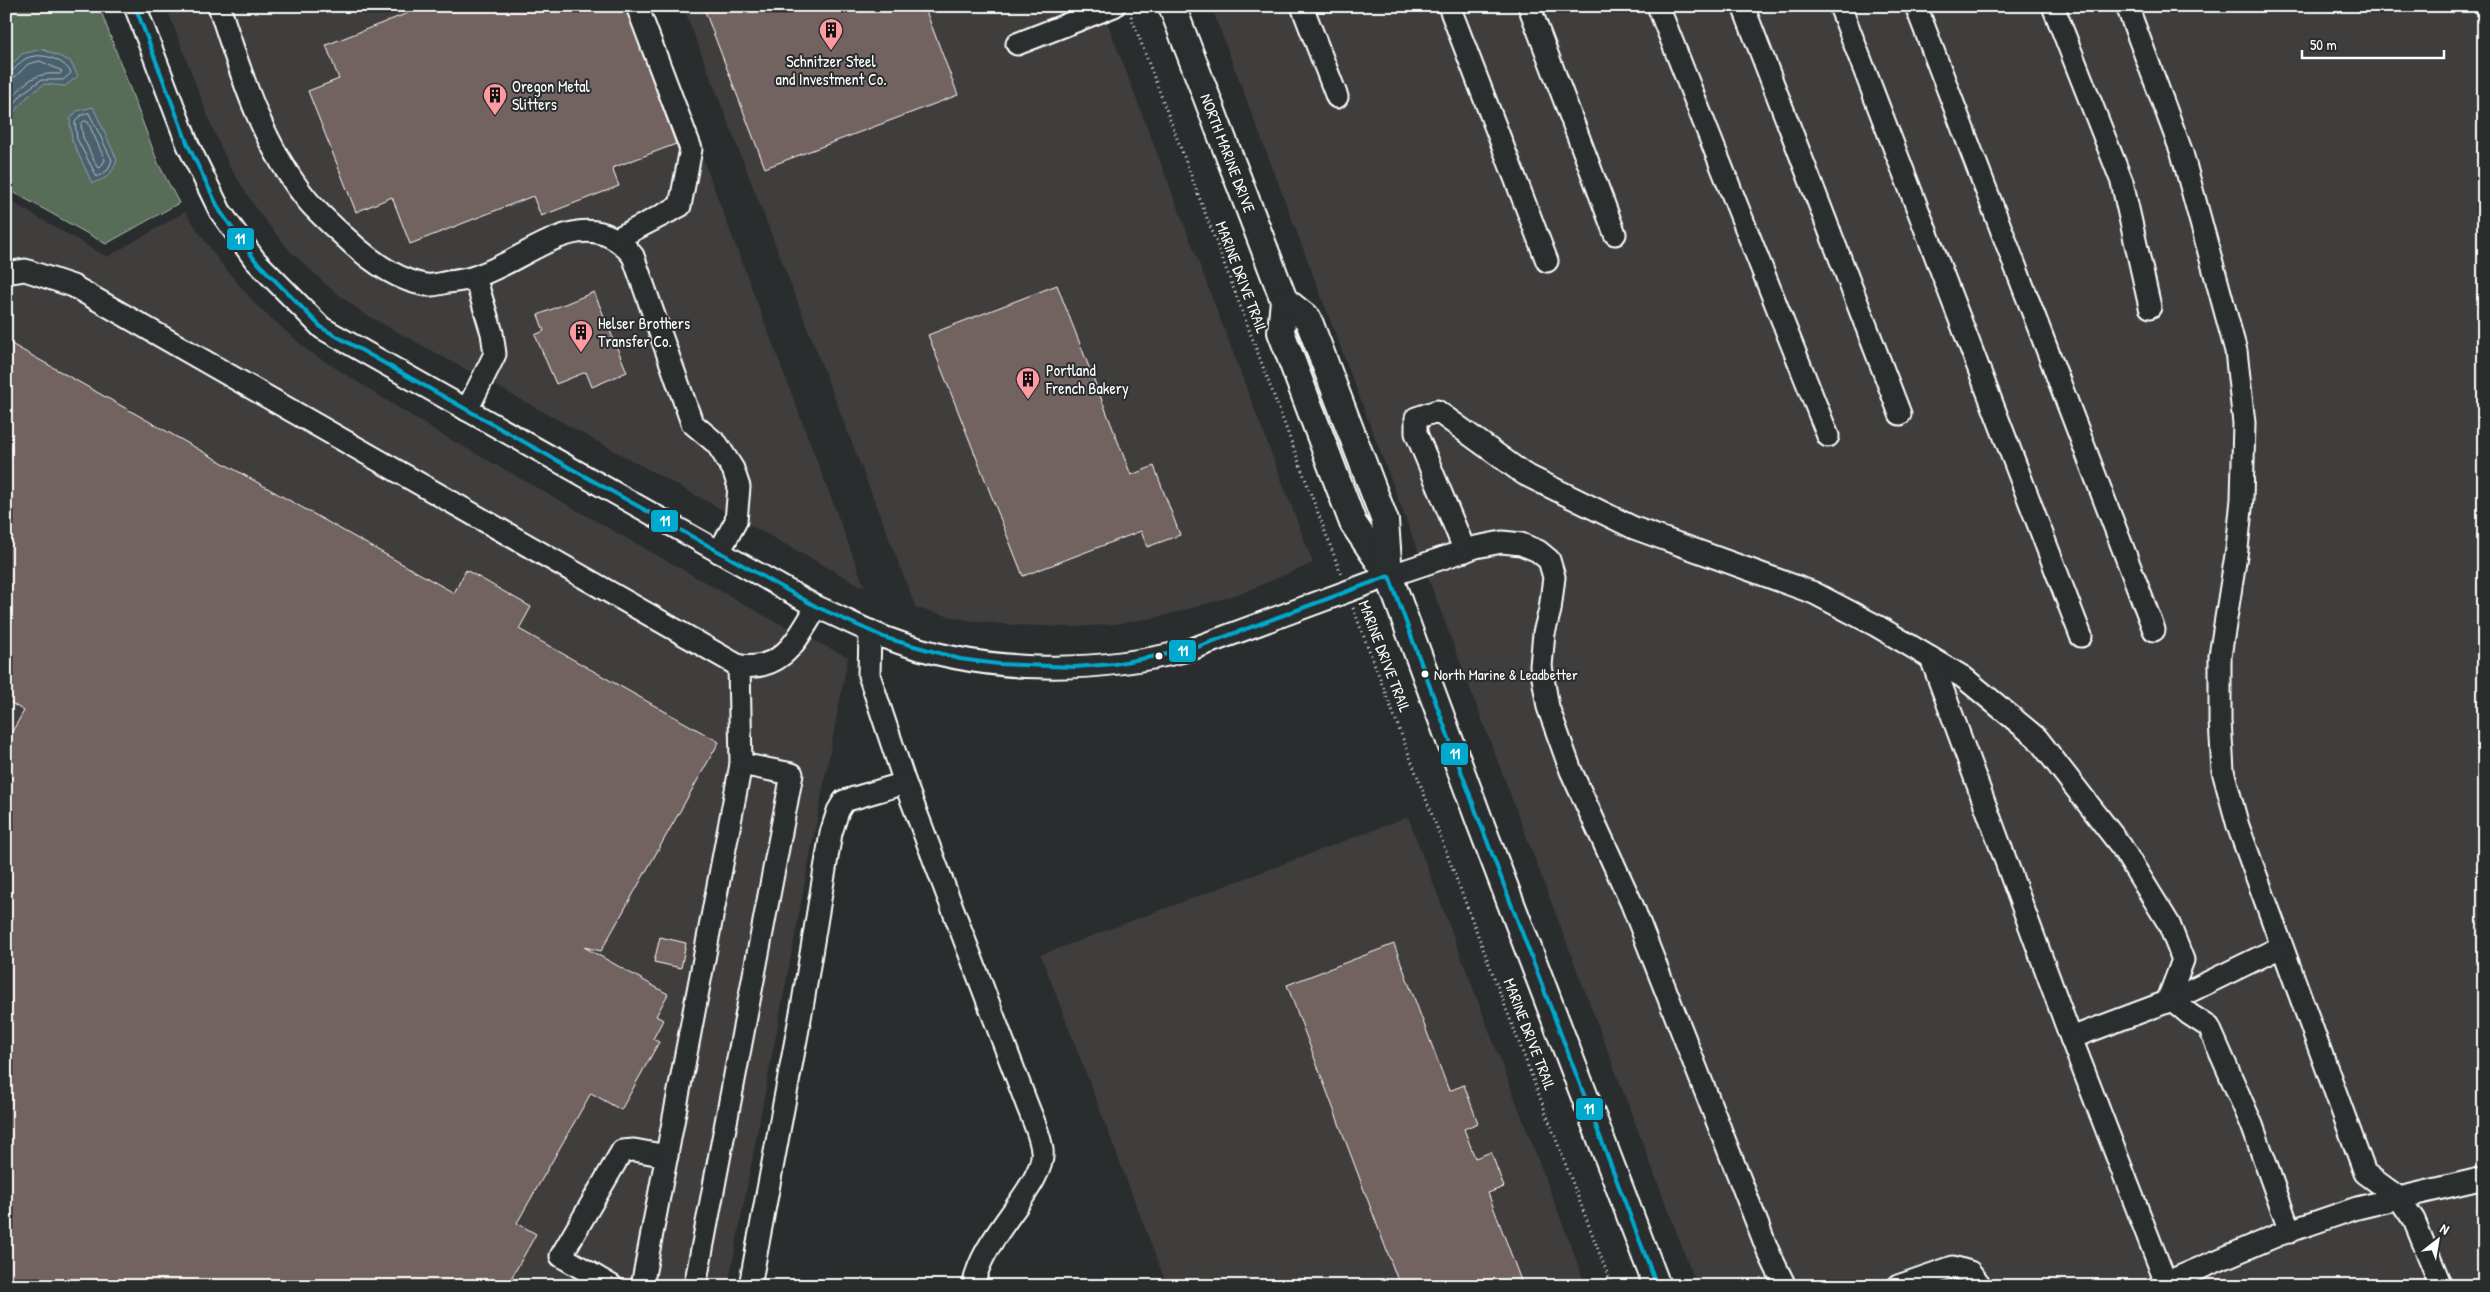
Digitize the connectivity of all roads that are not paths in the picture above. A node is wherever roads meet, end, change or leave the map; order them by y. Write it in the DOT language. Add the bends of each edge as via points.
graph roads {
  1 [pos="219,6"];
  2 [pos="637,6"];
  3 [pos="1172,6"];
  4 [pos="1302,6"];
  5 [pos="1450,6"];
  6 [pos="1529,6"];
  7 [pos="1658,6"];
  8 [pos="1743,6"];
  9 [pos="1840,6"];
  10 [pos="1916,6"];
  11 [pos="2053,6"];
  12 [pos="2127,6"];
  13 [pos="141,8"];
  14 [pos="1122,11"];
  15 [pos="1017,44"];
  16 [pos="1337,97"];
  17 [pos="1615,234"];
  18 [pos="616,239"];
  19 [pos="1546,261"];
  20 [pos="6,273"];
  21 [pos="475,277"];
  22 [pos="2150,307"];
  23 [pos="467,410"];
  24 [pos="1900,414"];
  25 [pos="1828,436"];
  26 [pos="1465,551"];
  27 [pos="719,552"];
  28 [pos="1389,576"];
  29 [pos="817,607"];
  30 [pos="870,630"];
  31 [pos="2154,630"];
  32 [pos="2081,636"];
  33 [pos="1931,658"];
  34 [pos="739,666"];
  35 [pos="741,764"];
  36 [pos="905,783"];
  37 [pos="2281,947"];
  38 [pos="2172,1000"];
  39 [pos="2072,1038"];
  40 [pos="667,1156"];
  41 [pos="2484,1178"];
  42 [pos="2398,1197"];
  43 [pos="2290,1232"];
  44 [pos="2162,1284"];
  45 [pos="612,1286"];
  46 [pos="642,1286"];
  47 [pos="694,1286"];
  48 [pos="750,1286"];
  49 [pos="974,1286"];
  50 [pos="1657,1286"];
  51 [pos="1784,1286"];
  52 [pos="1898,1286"];
  53 [pos="1981,1286"];
  54 [pos="2441,1286"];
  1 -- 21 [label="street" via="242,76 270,144 308,202 363,255 404,279 428,285"];
  2 -- 18 [label="street" via="691,149 680,206"];
  3 -- 28 [label="main road, NORTH MARINE DRIVE" via="1284,300 1308,319 1384,521"];
  4 -- 16 [label="street"];
  5 -- 19 [label="street"];
  6 -- 17 [label="street"];
  7 -- 25 [label="street"];
  8 -- 24 [label="street"];
  9 -- 32 [label="street"];
  10 -- 31 [label="street"];
  11 -- 22 [label="street" via="2122,182"];
  12 -- 37 [label="street" via="2182,153 2236,351 2244,423 2242,499 2220,656 2222,758 2236,820"];
  13 -- 23 [label="street" via="188,145 216,203 255,260 322,328"];
  14 -- 15 [label="street"];
  18 -- 21 [label="street" via="588,231 564,234"];
  18 -- 27 [label="street" via="633,256 692,424 717,444 733,469 739,487 736,521"];
  20 -- 34 [label="street" via="25,270 72,286"];
  21 -- 23 [label="street" via="495,354"];
  23 -- 27 [label="street"];
  26 -- 28 [label="street"];
  26 -- 33 [label="street" via="1416,433 1416,418 1437,410 1524,474 1634,528 1814,593"];
  26 -- 51 [label="street" via="1502,542 1521,544 1549,560 1554,577 1541,666 1548,707 1571,771 1631,902"];
  27 -- 29 [label="street"];
  28 -- 30 [label="street" via="1189,650 1155,659 1108,665 1008,665 977,661 944,655"];
  28 -- 50 [label="main road, NORTH MARINE DRIVE"];
  29 -- 30 [label="street"];
  29 -- 34 [label="street" via="792,647 780,658 763,666"];
  30 -- 36 [label="street" via="869,676"];
  33 -- 38 [label="street" via="1963,677 2037,738 2121,846 2169,924 2183,960 2169,997"];
  33 -- 39 [label="street"];
  34 -- 35 [label="street"];
  35 -- 40 [label="street"];
  35 -- 47 [label="street" via="792,774"];
  36 -- 48 [label="street" via="844,801 831,833"];
  36 -- 49 [label="street" via="1042,1152 1040,1170 993,1239 980,1262"];
  37 -- 38 [label="street"];
  37 -- 42 [label="street" via="2365,1173"];
  38 -- 39 [label="street"];
  38 -- 43 [label="street" via="2210,1027 2252,1125"];
  39 -- 44 [label="street"];
  40 -- 45 [label="street" via="622,1151 561,1256"];
  40 -- 46 [label="street"];
  41 -- 42 [label="street"];
  42 -- 43 [label="street"];
  42 -- 54 [label="street" via="2414,1220"];
  43 -- 44 [label="street"];
  52 -- 53 [label="street" via="1953,1267 1970,1272"];
}
